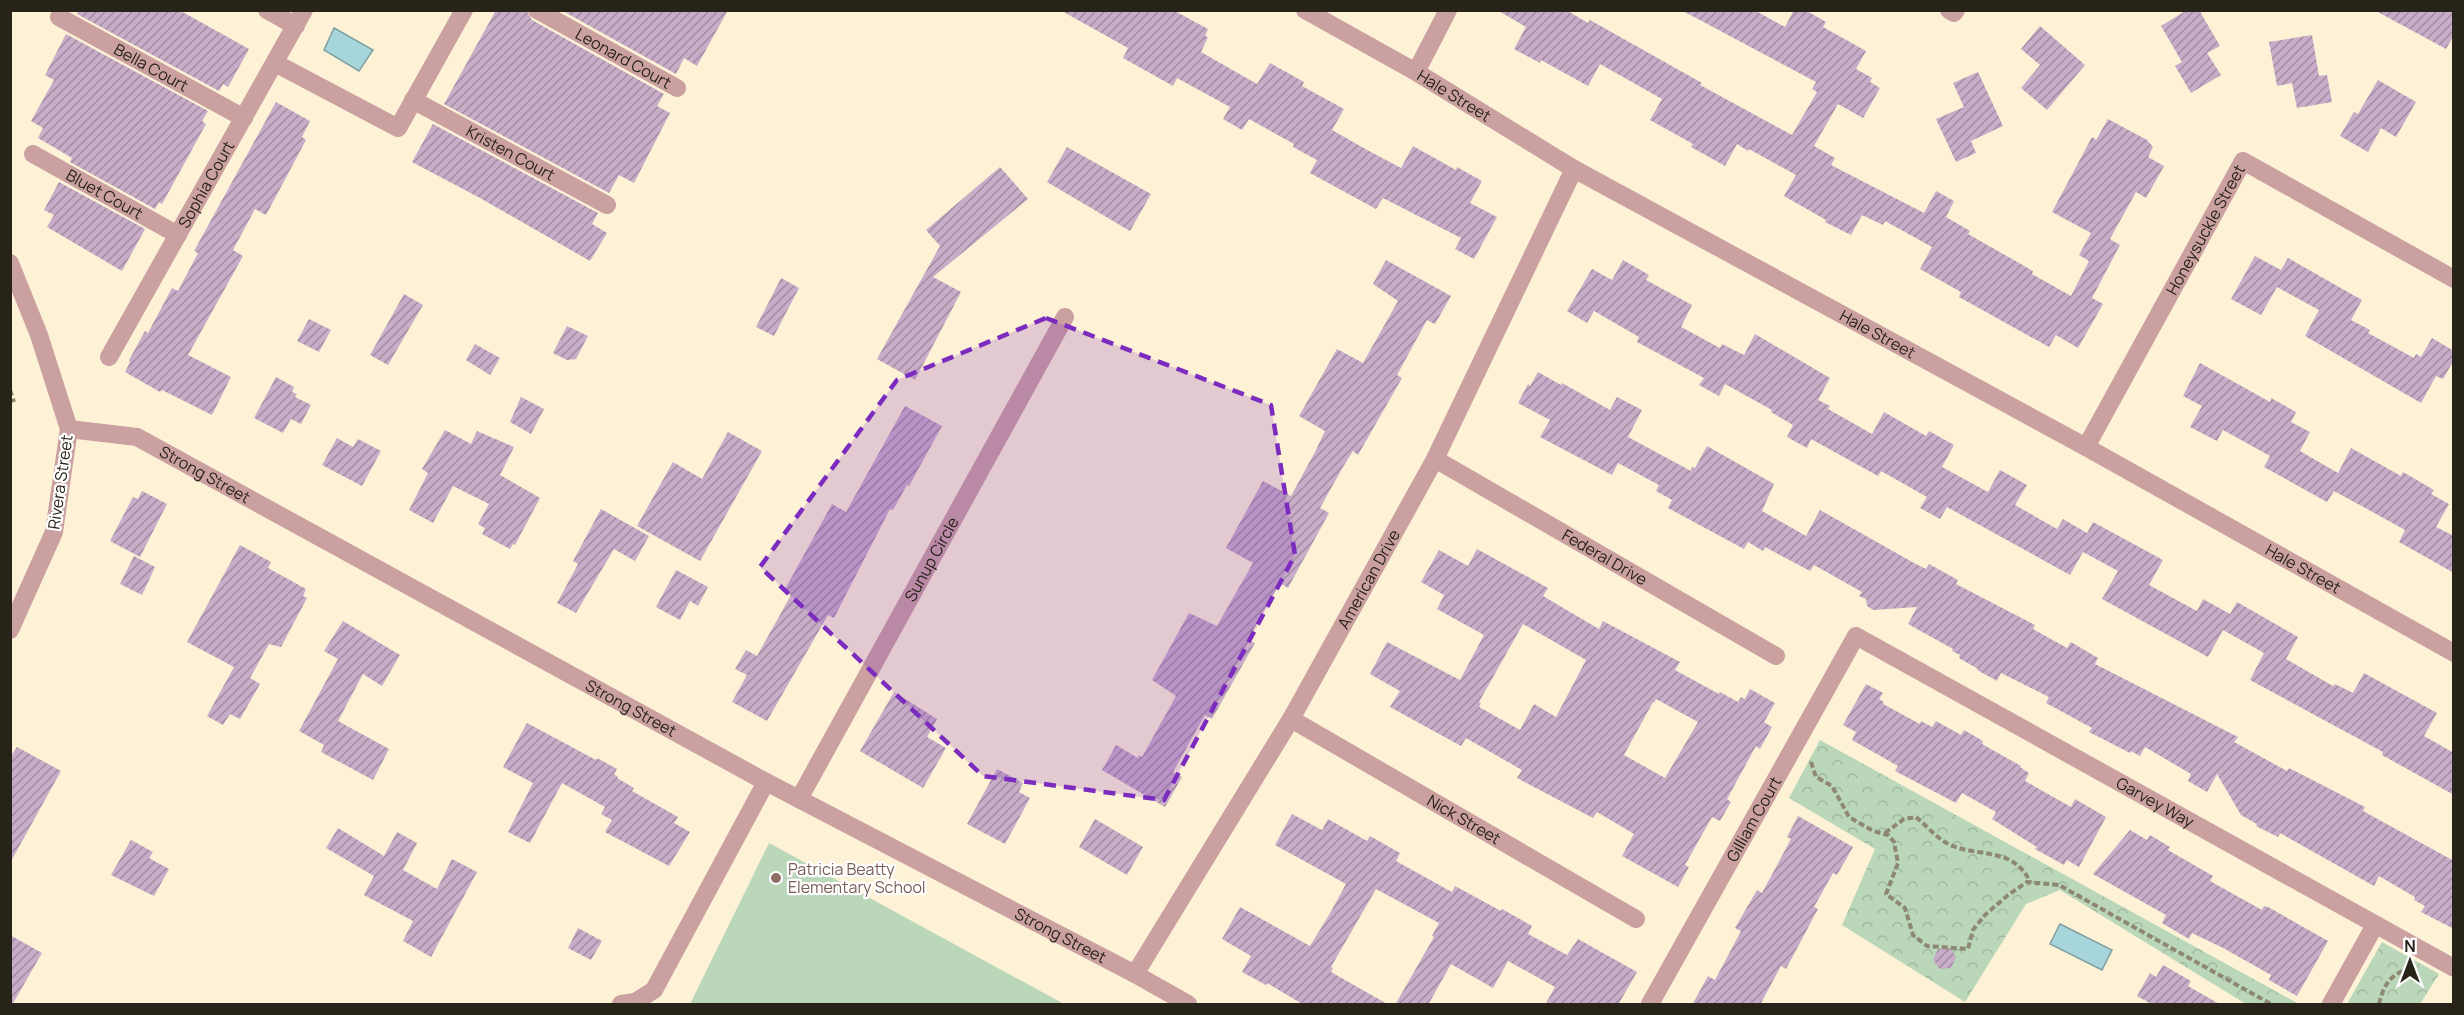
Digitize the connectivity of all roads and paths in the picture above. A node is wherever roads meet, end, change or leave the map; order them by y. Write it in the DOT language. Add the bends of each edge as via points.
graph roads {
  1 [pos="267,10"];
  2 [pos="464,10"];
  3 [pos="537,10"];
  4 [pos="1305,10"];
  5 [pos="1448,10"];
  6 [pos="59,17"];
  7 [pos="300,18"];
  8 [pos="275,63"];
  9 [pos="1416,72"];
  10 [pos="677,88"];
  11 [pos="413,100"];
  12 [pos="244,118"];
  13 [pos="33,154"];
  14 [pos="1574,169"];
  15 [pos="607,205"];
  16 [pos="178,235"];
  17 [pos="10,263"];
  18 [pos="2454,279"];
  19 [pos="1065,317"];
  20 [pos="108,357"];
  21 [pos="10,390"];
  22 [pos="14,402"];
  23 [pos="69,429"];
  24 [pos="2086,447"];
  25 [pos="1435,459"];
  26 [pos="10,630"];
  27 [pos="1856,636"];
  28 [pos="2454,653"];
  29 [pos="1776,656"];
  30 [pos="1290,719"];
  31 [pos="1809,757"];
  32 [pos="766,782"];
  33 [pos="799,799"];
  34 [pos="1884,834"];
  35 [pos="2030,882"];
  36 [pos="1636,919"];
  37 [pos="2375,925"];
  38 [pos="2411,968"];
  39 [pos="2454,968"];
  40 [pos="1135,975"];
  41 [pos="655,997"];
  42 [pos="621,1005"];
  43 [pos="1188,1005"];
  44 [pos="1650,1005"];
  45 [pos="2271,1005"];
  46 [pos="2331,1005"];
  47 [pos="2379,1005"];
  1 -- 7 [label="street"];
  2 -- 11 [label="street"];
  3 -- 10 [label="street, Leonard Court"];
  4 -- 9 [label="street, Hale Street"];
  5 -- 9 [label="street"];
  6 -- 12 [label="street, Bella Court"];
  7 -- 8 [label="street, Sophia Court"];
  8 -- 11 [label="street" via="398,128"];
  8 -- 12 [label="street, Sophia Court"];
  9 -- 14 [label="street, Hale Street"];
  11 -- 15 [label="street, Kristen Court"];
  12 -- 16 [label="street, Sophia Court"];
  13 -- 16 [label="street, Bluet Court"];
  14 -- 24 [label="street, Hale Street"];
  14 -- 25 [label="street, American Drive"];
  16 -- 20 [label="street, Sophia Court"];
  17 -- 23 [label="street, Rivera Street" via="39,335"];
  18 -- 24 [label="street, Honeysuckle Street" via="2243,161"];
  19 -- 33 [label="street, Sunup Circle"];
  21 -- 22 [label="path"];
  23 -- 26 [label="street, Rivera Street" via="54,532"];
  23 -- 32 [label="street, Strong Street" via="137,437"];
  24 -- 28 [label="street, Hale Street"];
  25 -- 29 [label="street, Federal Drive"];
  25 -- 30 [label="street, American Drive"];
  27 -- 37 [label="street, Garvey Way"];
  27 -- 44 [label="street, Gilliam Court"];
  30 -- 36 [label="street, Nick Street"];
  30 -- 40 [label="street, American Drive"];
  31 -- 34 [label="path" via="1816,777 1832,786 1850,817"];
  32 -- 33 [label="street, Strong Street"];
  32 -- 41 [label="street"];
  33 -- 40 [label="street, Strong Street"];
  34 -- 35 [label="path" via="1904,819 1916,817 1951,846 1997,854 2025,871"];
  34 -- 35 [label="path" via="1894,842 1898,863 1886,894 1905,908 1912,935 1927,946 1968,949 1973,930 1985,915"];
  35 -- 45 [label="path" via="2059,885"];
  37 -- 39 [label="street, Garvey Way"];
  37 -- 46 [label="street"];
  38 -- 47 [label="path" via="2387,981"];
  40 -- 43 [label="street, Strong Street"];
  41 -- 42 [label="street"];
}
